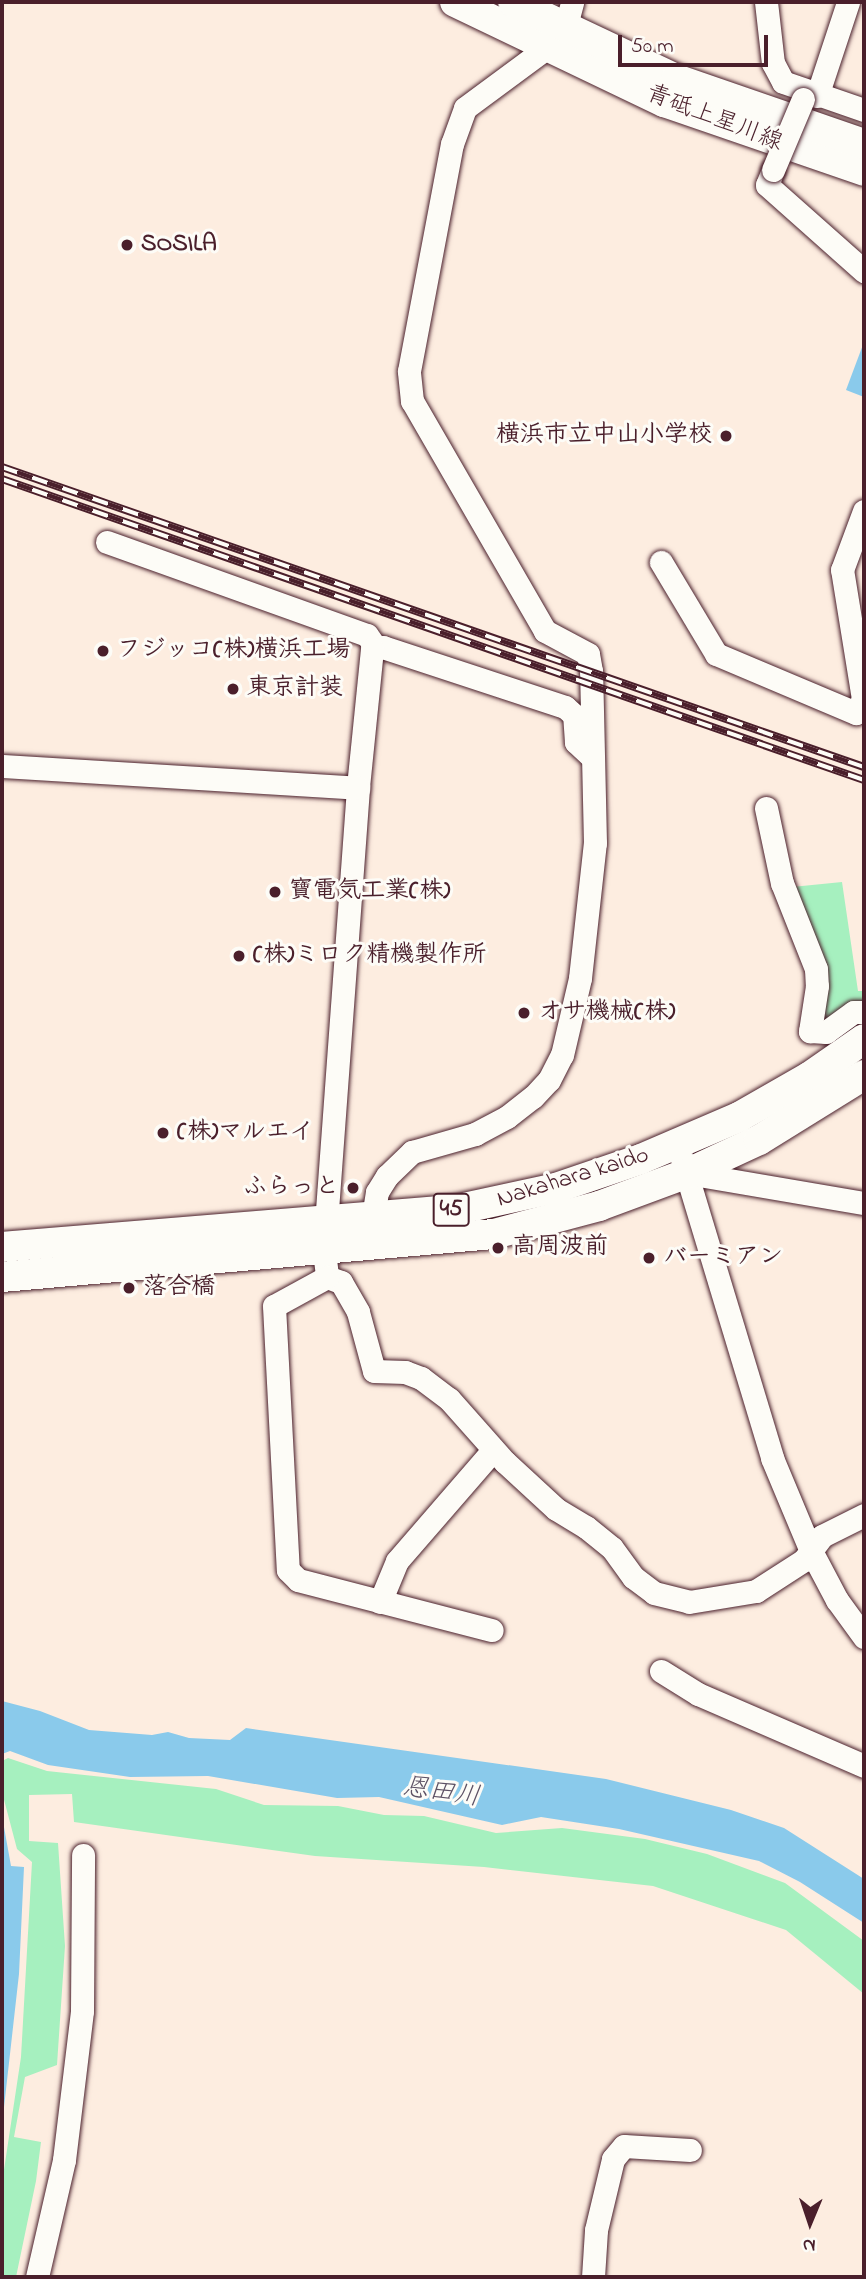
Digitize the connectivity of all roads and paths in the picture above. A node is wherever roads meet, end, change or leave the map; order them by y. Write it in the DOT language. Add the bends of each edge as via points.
graph roads {
  1 [pos="455,2"];
  2 [pos="513,2"];
  3 [pos="766,2"];
  4 [pos="848,2"];
  5 [pos="561,26"];
  6 [pos="808,95"];
  7 [pos="864,110"];
  8 [pos="864,144"];
  9 [pos="864,171"];
  10 [pos="864,271"];
  11 [pos="864,510"];
  12 [pos="107,542"];
  13 [pos="661,562"];
  14 [pos="376,648"];
  15 [pos="860,720"];
  16 [pos="592,758"];
  17 [pos="2,766"];
  18 [pos="358,788"];
  19 [pos="766,808"];
  20 [pos="864,1012"];
  21 [pos="864,1039"];
  22 [pos="864,1075"];
  23 [pos="675,1144"];
  24 [pos="688,1173"];
  25 [pos="864,1203"];
  26 [pos="373,1217"];
  27 [pos="327,1220"];
  28 [pos="2,1247"];
  29 [pos="325,1264"];
  30 [pos="2,1277"];
  31 [pos="493,1450"];
  32 [pos="864,1515"];
  33 [pos="810,1549"];
  34 [pos="380,1602"];
  35 [pos="492,1630"];
  36 [pos="864,1637"];
  37 [pos="661,1671"];
  38 [pos="864,1766"];
  39 [pos="83,1855"];
  40 [pos="690,2150"];
  41 [pos="37,2277"];
  42 [pos="593,2277"];
  1 -- 5 [label="main road, 青砥上星川線"];
  2 -- 5 [label="main road, 青砥上星川線"];
  3 -- 6 [label="street" via="774,63 783,82"];
  4 -- 6 [label="street"];
  5 -- 8 [label="main road, 青砥上星川線" via="676,79"];
  5 -- 9 [label="main road, 青砥上星川線" via="664,102"];
  5 -- 16 [label="street" via="465,108 453,144 409,371 412,401 545,631 588,654"];
  6 -- 7 [label="street"];
  6 -- 10 [label="street, bridge" via="767,185"];
  11 -- 15 [label="street" via="842,570 863,699"];
  12 -- 14 [label="street" via="367,635"];
  13 -- 15 [label="street" via="716,654"];
  14 -- 16 [label="street" via="565,707 574,715 576,742"];
  14 -- 18 [label="street" via="372,649"];
  16 -- 26 [label="street" via="595,843 580,978 562,1055 549,1080 507,1116 475,1134 412,1152 377,1192"];
  17 -- 18 [label="street"];
  18 -- 27 [label="street"];
  19 -- 20 [label="street" via="782,883 816,969 810,1031 826,1032 854,1012"];
  21 -- 23 [label="main road, Nakahara kaido / 45" via="739,1117"];
  22 -- 24 [label="main road, Nakahara kaido / 45" via="759,1140"];
  23 -- 24 [label="street"];
  23 -- 26 [label="main road, Nakahara kaido / 45" via="543,1191 455,1210"];
  24 -- 25 [label="street"];
  24 -- 29 [label="main road, Nakahara kaido / 45" via="599,1206 494,1234"];
  24 -- 33 [label="street" via="772,1458"];
  26 -- 27 [label="main road, Nakahara kaido / 45"];
  27 -- 28 [label="main road, Nakahara kaido / 45"];
  27 -- 29 [label="street"];
  29 -- 30 [label="main road, Nakahara kaido / 45"];
  29 -- 31 [label="street" via="358,1312 374,1371 405,1372 421,1378 449,1399"];
  29 -- 34 [label="street" via="274,1306 288,1570 298,1580"];
  31 -- 33 [label="street" via="555,1509 612,1548 633,1577 654,1592 689,1602 756,1591 804,1560"];
  31 -- 34 [label="street" via="397,1561"];
  32 -- 33 [label="street" via="822,1536"];
  33 -- 36 [label="street" via="837,1600"];
  34 -- 35 [label="street"];
  37 -- 38 [label="street" via="698,1694"];
  39 -- 41 [label="street" via="82,2011 64,2160"];
  40 -- 42 [label="street" via="624,2146 613,2159 596,2230"];
}
